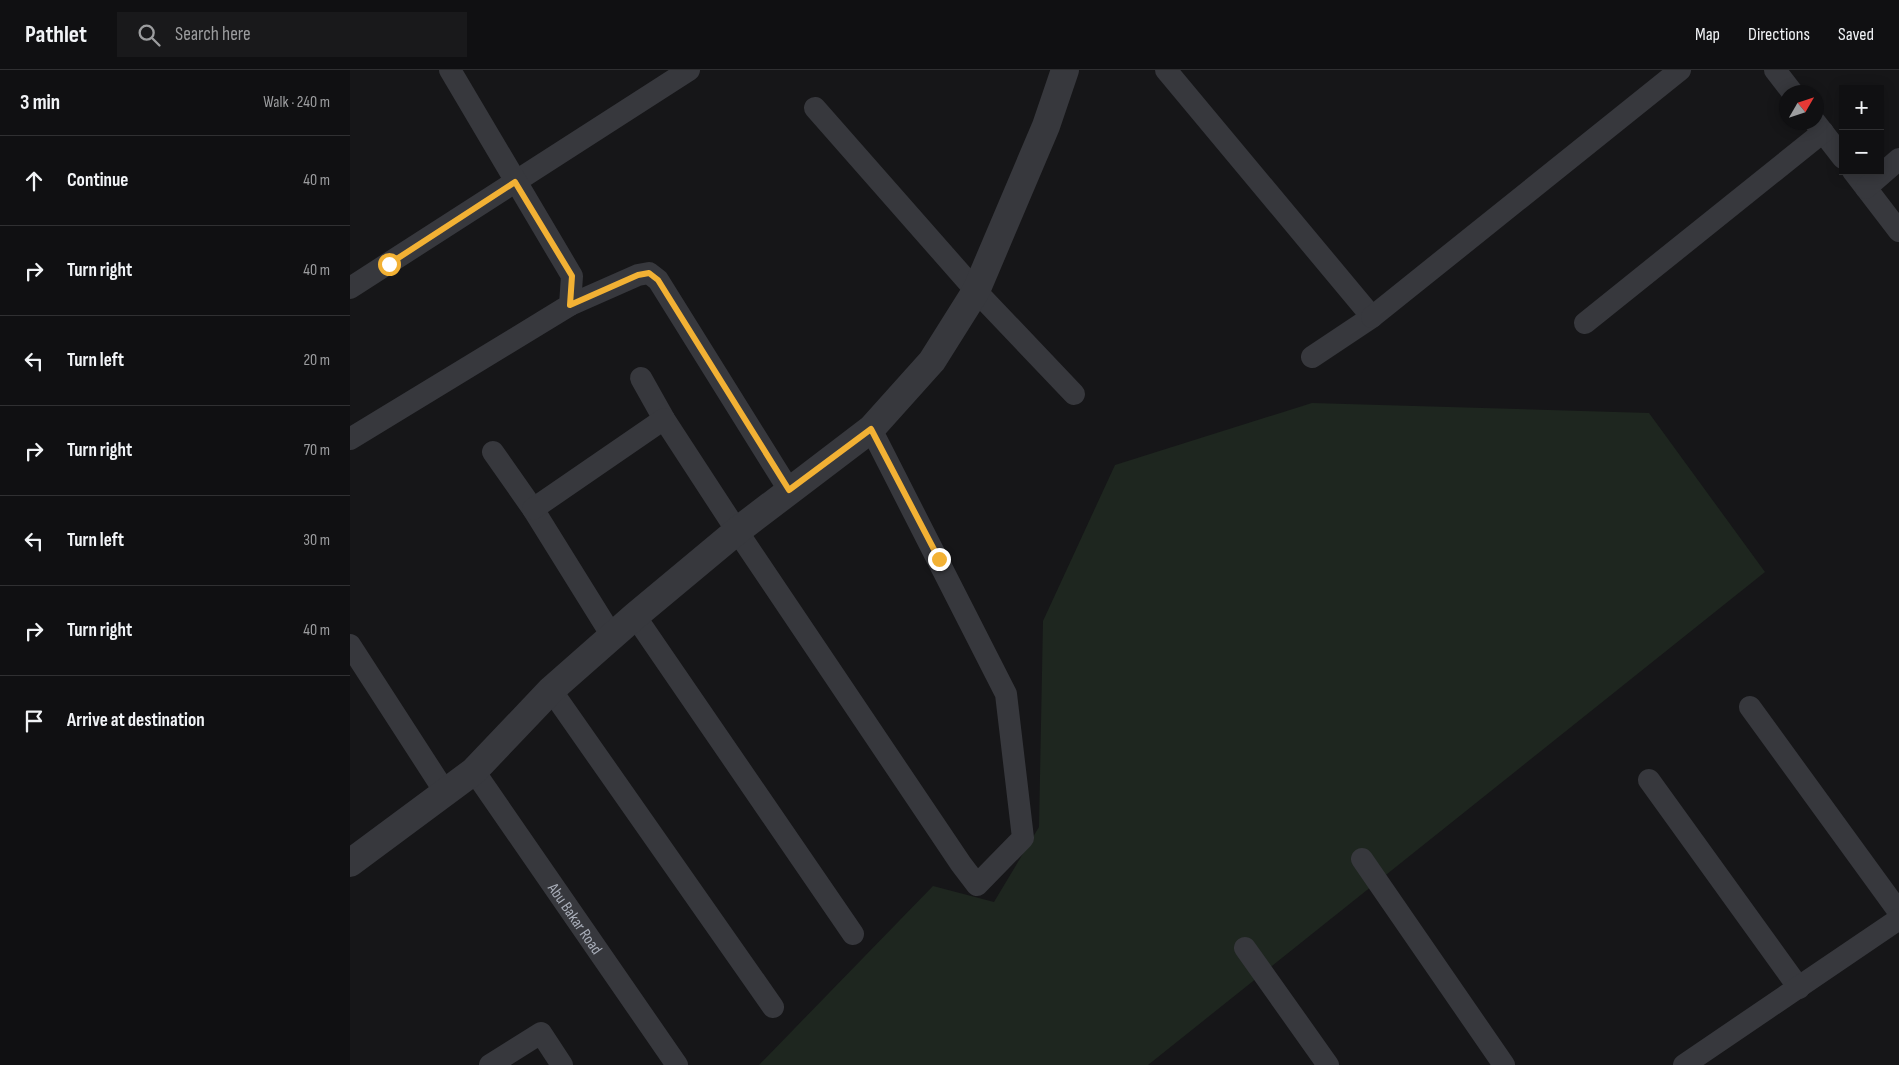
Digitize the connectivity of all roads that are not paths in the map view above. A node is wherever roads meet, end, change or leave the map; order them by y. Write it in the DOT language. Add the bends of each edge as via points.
graph roads {
  1 [pos="450,70"];
  2 [pos="689,70"];
  3 [pos="1166,70"];
  4 [pos="1680,70"];
  5 [pos="1775,70"];
  6 [pos="1058,75"];
  7 [pos="1787,85"];
  8 [pos="815,108"];
  9 [pos="1815,130"];
  10 [pos="1821,130"];
  11 [pos="1839,153"];
  12 [pos="1899,159"];
  13 [pos="1859,180"];
  14 [pos="515,182"];
  15 [pos="1899,231"];
  16 [pos="350,288"];
  17 [pos="976,291"];
  18 [pos="570,305"];
  19 [pos="1372,318"];
  20 [pos="1585,323"];
  21 [pos="1312,357"];
  22 [pos="641,378"];
  23 [pos="1074,394"];
  24 [pos="664,419"];
  25 [pos="871,429"];
  26 [pos="350,439"];
  27 [pos="493,452"];
  28 [pos="789,490"];
  29 [pos="533,509"];
  30 [pos="737,531"];
  31 [pos="635,616"];
  32 [pos="612,636"];
  33 [pos="350,645"];
  34 [pos="551,690"];
  35 [pos="1750,707"];
  36 [pos="474,771"];
  37 [pos="1649,780"];
  38 [pos="445,792"];
  39 [pos="1362,859"];
  40 [pos="350,862"];
  41 [pos="1899,912"];
  42 [pos="1899,919"];
  43 [pos="853,934"];
  44 [pos="1245,948"];
  45 [pos="1799,988"];
  46 [pos="773,1007"];
  47 [pos="490,1065"];
  48 [pos="562,1065"];
  49 [pos="677,1065"];
  50 [pos="1328,1065"];
  51 [pos="1504,1065"];
  52 [pos="1684,1065"];
  1 -- 14 [label="street"];
  2 -- 14 [label="street"];
  3 -- 19 [label="street"];
  4 -- 19 [label="street"];
  5 -- 7 [label="street"];
  6 -- 17 [label="street" via="1046,126"];
  8 -- 17 [label="street"];
  9 -- 20 [label="street"];
  10 -- 11 [label="street"];
  12 -- 13 [label="street"];
  13 -- 15 [label="street"];
  14 -- 16 [label="street"];
  14 -- 18 [label="street" via="572,276"];
  17 -- 23 [label="street"];
  17 -- 25 [label="street" via="932,361"];
  18 -- 26 [label="street"];
  18 -- 28 [label="street" via="638,275 649,273 658,280"];
  19 -- 21 [label="street"];
  22 -- 24 [label="street"];
  24 -- 29 [label="street"];
  24 -- 30 [label="street"];
  25 -- 28 [label="street"];
  25 -- 30 [label="street" via="1006,694 1023,838 977,885"];
  27 -- 29 [label="street"];
  28 -- 30 [label="street"];
  29 -- 32 [label="street"];
  30 -- 31 [label="street"];
  31 -- 32 [label="street"];
  31 -- 43 [label="street"];
  32 -- 34 [label="street"];
  33 -- 38 [label="street"];
  34 -- 36 [label="street"];
  34 -- 46 [label="street"];
  35 -- 41 [label="street"];
  36 -- 38 [label="street"];
  36 -- 49 [label="street, Abu Bakar Road"];
  37 -- 45 [label="street"];
  38 -- 40 [label="street"];
  39 -- 51 [label="street"];
  42 -- 45 [label="street"];
  44 -- 50 [label="street"];
  45 -- 52 [label="street"];
  47 -- 48 [label="street" via="541,1033"];
}
